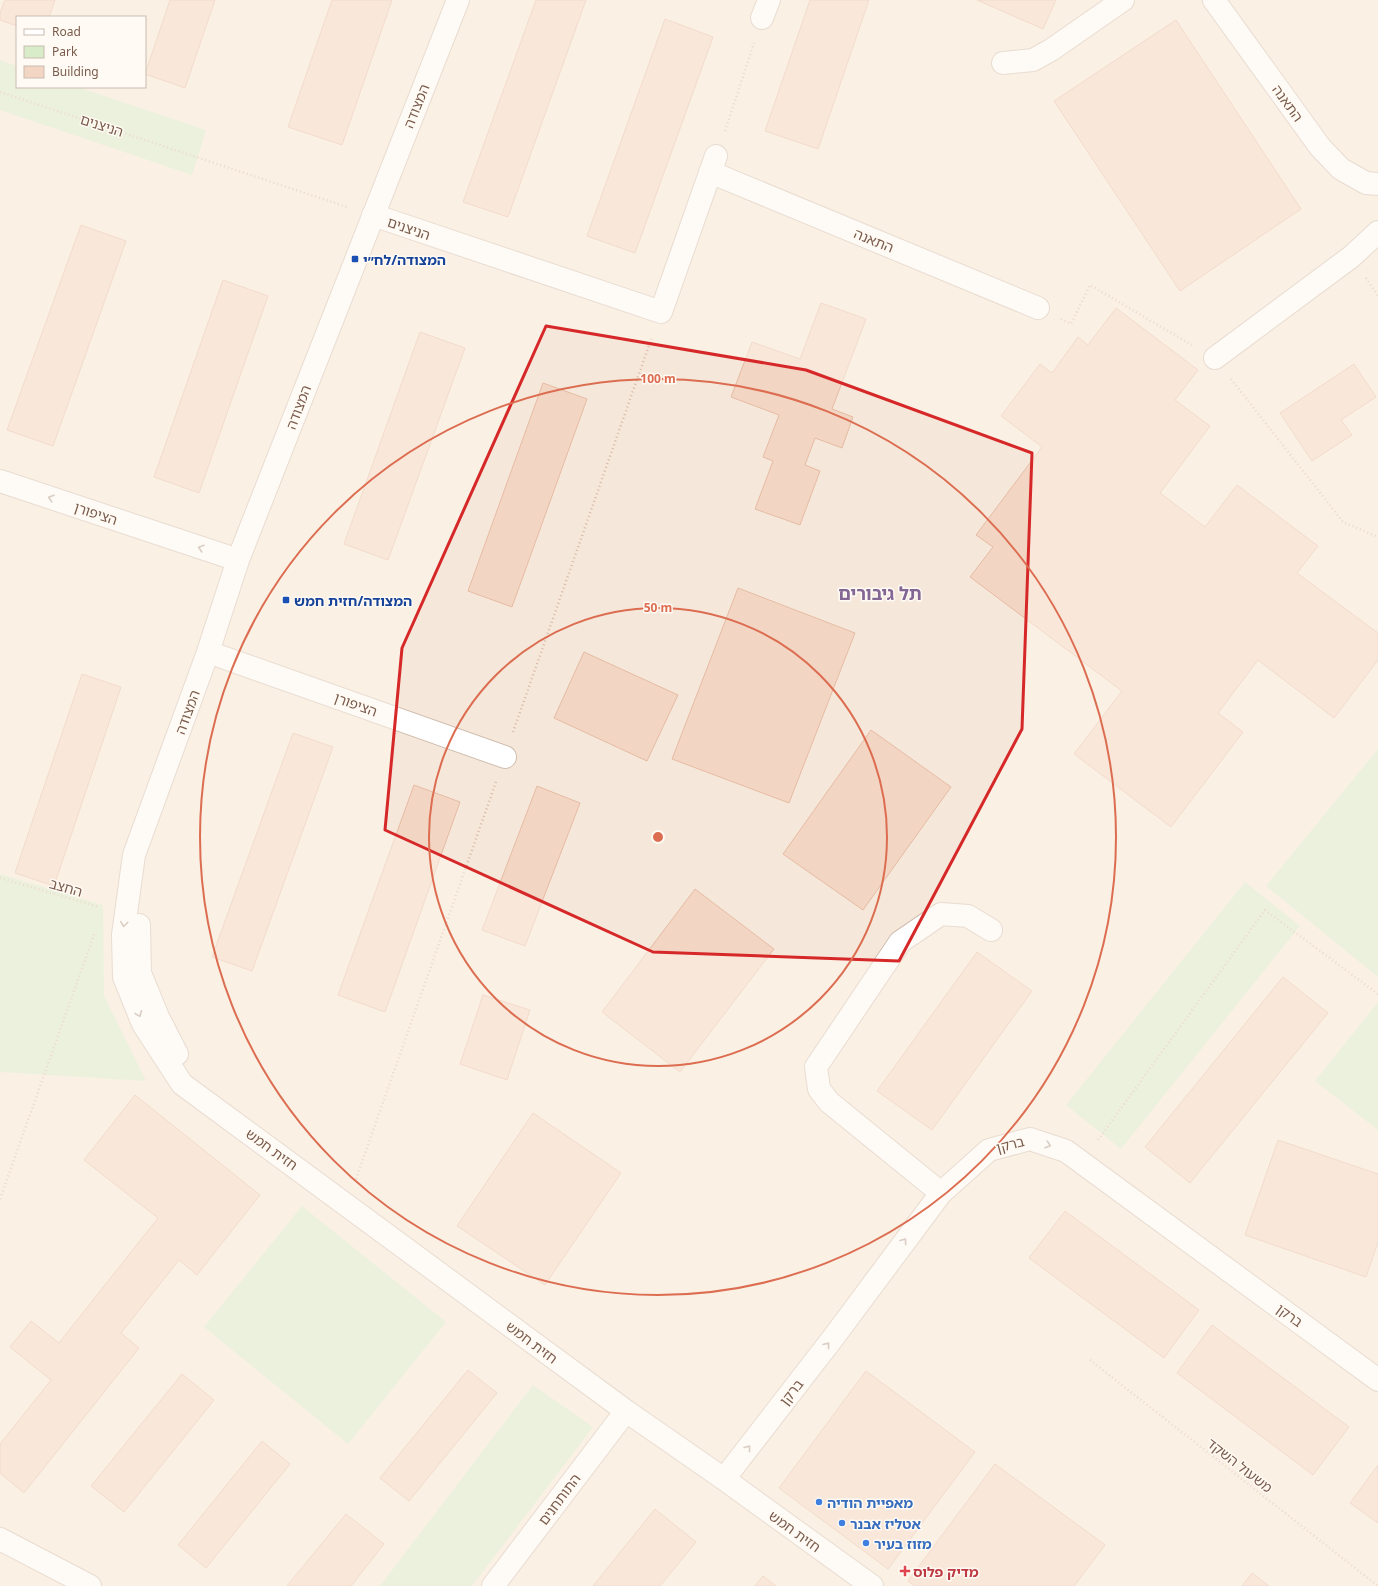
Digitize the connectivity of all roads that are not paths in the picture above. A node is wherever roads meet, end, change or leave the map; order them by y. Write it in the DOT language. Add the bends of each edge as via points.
graph roads {
  1 [pos="458,0"];
  2 [pos="1123,0"];
  3 [pos="1214,0"];
  4 [pos="1003,63"];
  5 [pos="713,164"];
  6 [pos="1378,184"];
  7 [pos="372,216"];
  8 [pos="1378,232"];
  9 [pos="1038,308"];
  10 [pos="1215,358"];
  11 [pos="0,481"];
  12 [pos="238,560"];
  13 [pos="208,652"];
  14 [pos="505,757"];
  15 [pos="148,819"];
  16 [pos="991,930"];
  17 [pos="132,976"];
  18 [pos="941,1193"];
  19 [pos="1378,1380"];
  20 [pos="626,1411"];
  21 [pos="724,1479"];
  22 [pos="0,1539"];
  23 [pos="90,1586"];
  24 [pos="493,1586"];
  25 [pos="872,1586"];
  1 -- 7 [label="street, המצודה"];
  2 -- 4 [label="street" via="1051,50 1032,60"];
  3 -- 6 [label="street, התאנה" via="1320,147 1341,169 1366,183"];
  5 -- 7 [label="street, הניצנים" via="661,312"];
  5 -- 9 [label="street, התאנה"];
  7 -- 12 [label="street, המצודה"];
  8 -- 10 [label="street" via="1351,257"];
  12 -- 11 [label="street, הציפורן, one-way"];
  12 -- 13 [label="street, המצודה"];
  13 -- 14 [label="street, הציפורן"];
  13 -- 15 [label="street, המצודה"];
  15 -- 17 [label="street, המצודה"];
  15 -- 17 [label="street, המצודה, one-way" via="134,855 123,935"];
  16 -- 18 [label="street" via="968,916 941,914 900,942 816,1067 819,1089 829,1102"];
  17 -- 20 [label="street, חזית חמש" via="158,1017 196,1093"];
  18 -- 19 [label="street, ברקן, one-way" via="989,1150 1030,1139 1066,1151"];
  21 -- 18 [label="street, ברקן, one-way"];
  20 -- 21 [label="street, חזית חמש"];
  20 -- 24 [label="street, התותחנים"];
  21 -- 25 [label="street, חזית חמש"];
  22 -- 23 [label="street"];
}
